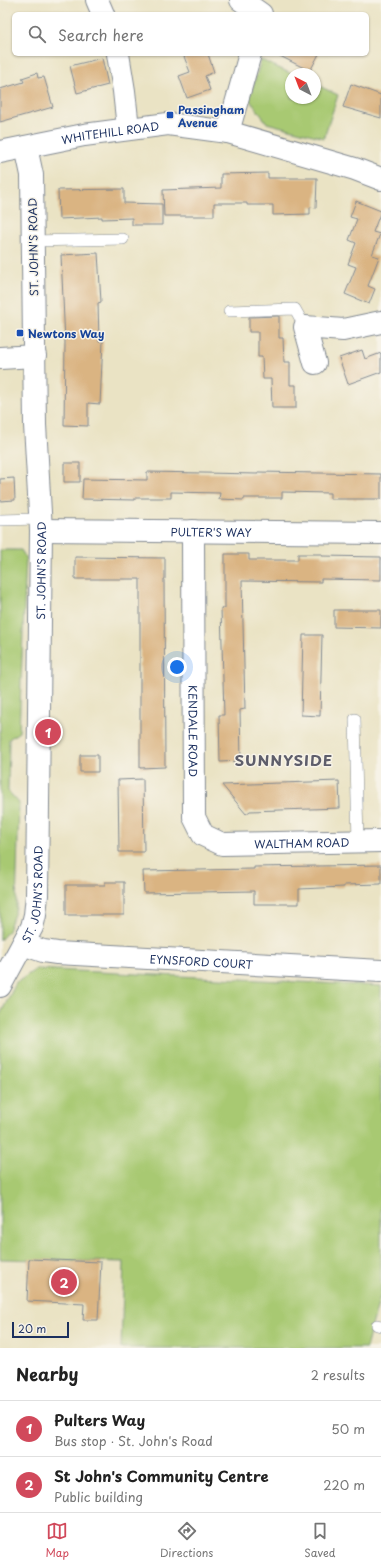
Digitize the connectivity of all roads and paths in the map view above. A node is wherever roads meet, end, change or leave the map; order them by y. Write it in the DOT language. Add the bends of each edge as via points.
graph roads {
  1 [pos="97,0"];
  2 [pos="241,0"];
  3 [pos="272,0"];
  4 [pos="102,12"];
  5 [pos="259,12"];
  6 [pos="263,12"];
  7 [pos="118,56"];
  8 [pos="249,56"];
  9 [pos="128,128"];
  10 [pos="228,132"];
  11 [pos="26,147"];
  12 [pos="0,152"];
  13 [pos="381,179"];
  14 [pos="123,239"];
  15 [pos="32,240"];
  16 [pos="229,311"];
  17 [pos="381,322"];
  18 [pos="305,327"];
  19 [pos="35,356"];
  20 [pos="0,358"];
  21 [pos="315,363"];
  22 [pos="0,520"];
  23 [pos="40,525"];
  24 [pos="193,531"];
  25 [pos="381,533"];
  26 [pos="355,719"];
  27 [pos="381,841"];
  28 [pos="358,842"];
  29 [pos="222,844"];
  30 [pos="24,944"];
  31 [pos="381,970"];
  32 [pos="0,986"];
  1 -- 4 [label="street"];
  2 -- 5 [label="street"];
  3 -- 6 [label="street"];
  7 -- 9 [label="street"];
  8 -- 10 [label="street"];
  9 -- 10 [label="street, WHITEHILL ROAD" via="168,124"];
  9 -- 11 [label="street, WHITEHILL ROAD"];
  10 -- 13 [label="street, WHITEHILL ROAD"];
  11 -- 12 [label="street, WHITEHILL ROAD"];
  11 -- 15 [label="street, ST. JOHN'S ROAD" via="32,175"];
  14 -- 15 [label="lane"];
  15 -- 19 [label="street, ST. JOHN'S ROAD"];
  16 -- 18 [label="lane" via="295,309"];
  17 -- 18 [label="street" via="343,330"];
  18 -- 21 [label="street"];
  19 -- 20 [label="street"];
  19 -- 23 [label="street, ST. JOHN'S ROAD" via="35,425"];
  22 -- 23 [label="lane"];
  23 -- 24 [label="street, PULTER'S WAY"];
  23 -- 30 [label="street, ST. JOHN'S ROAD" via="37,896 32,927"];
  24 -- 25 [label="street, PULTER'S WAY"];
  24 -- 29 [label="street, KENDALE ROAD" via="194,817 203,835"];
  26 -- 28 [label="lane"];
  27 -- 28 [label="street, WALTHAM ROAD"];
  28 -- 29 [label="street, WALTHAM ROAD"];
  30 -- 31 [label="street, EYNSFORD COURT" via="57,953"];
  30 -- 32 [label="street, ST. JOHN'S ROAD"];
}
